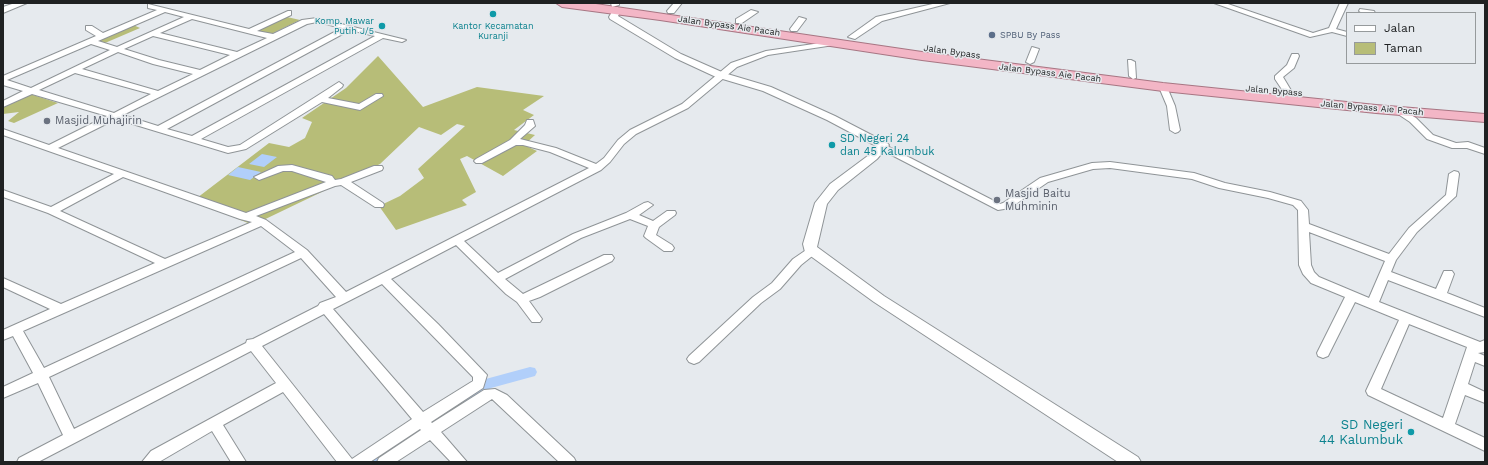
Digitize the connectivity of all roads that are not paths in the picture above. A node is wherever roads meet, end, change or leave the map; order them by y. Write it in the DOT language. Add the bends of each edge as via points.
graph roads {
  1 [pos="23,3"];
  2 [pos="562,3"];
  3 [pos="946,3"];
  4 [pos="1218,3"];
  5 [pos="1344,3"];
  6 [pos="614,5"];
  7 [pos="151,6"];
  8 [pos="674,7"];
  9 [pos="3,10"];
  10 [pos="163,10"];
  11 [pos="754,12"];
  12 [pos="288,13"];
  13 [pos="191,17"];
  14 [pos="1338,18"];
  15 [pos="1346,20"];
  16 [pos="739,21"];
  17 [pos="89,28"];
  18 [pos="350,28"];
  19 [pos="1332,30"];
  20 [pos="250,31"];
  21 [pos="152,33"];
  22 [pos="1346,34"];
  23 [pos="382,35"];
  24 [pos="102,36"];
  25 [pos="274,37"];
  26 [pos="852,37"];
  27 [pos="402,40"];
  28 [pos="91,41"];
  29 [pos="838,43"];
  30 [pos="1035,49"];
  31 [pos="118,50"];
  32 [pos="238,55"];
  33 [pos="1296,56"];
  34 [pos="1030,62"];
  35 [pos="1131,62"];
  36 [pos="75,70"];
  37 [pos="201,73"];
  38 [pos="720,75"];
  39 [pos="1133,76"];
  40 [pos="3,81"];
  41 [pos="339,85"];
  42 [pos="1163,87"];
  43 [pos="31,91"];
  44 [pos="1288,92"];
  45 [pos="159,94"];
  46 [pos="379,96"];
  47 [pos="321,99"];
  48 [pos="1386,102"];
  49 [pos="3,104"];
  50 [pos="1401,112"];
  51 [pos="114,116"];
  52 [pos="1485,116"];
  53 [pos="530,122"];
  54 [pos="159,129"];
  55 [pos="1175,130"];
  56 [pos="3,132"];
  57 [pos="193,140"];
  58 [pos="514,142"];
  59 [pos="883,147"];
  60 [pos="50,148"];
  61 [pos="1485,151"];
  62 [pos="479,161"];
  63 [pos="378,168"];
  64 [pos="597,168"];
  65 [pos="123,173"];
  66 [pos="1454,174"];
  67 [pos="259,177"];
  68 [pos="338,182"];
  69 [pos="3,193"];
  70 [pos="379,205"];
  71 [pos="648,206"];
  72 [pos="52,211"];
  73 [pos="671,212"];
  74 [pos="630,215"];
  75 [pos="244,217"];
  76 [pos="262,222"];
  77 [pos="654,225"];
  78 [pos="1304,226"];
  79 [pos="458,241"];
  80 [pos="536,245"];
  81 [pos="668,248"];
  82 [pos="812,250"];
  83 [pos="545,252"];
  84 [pos="303,253"];
  85 [pos="608,258"];
  86 [pos="1391,259"];
  87 [pos="165,263"];
  88 [pos="1385,274"];
  89 [pos="1448,274"];
  90 [pos="383,278"];
  91 [pos="498,278"];
  92 [pos="3,282"];
  93 [pos="1440,294"];
  94 [pos="1352,296"];
  95 [pos="344,298"];
  96 [pos="521,299"];
  97 [pos="1372,304"];
  98 [pos="324,306"];
  99 [pos="60,309"];
  100 [pos="1485,313"];
  101 [pos="1406,318"];
  102 [pos="536,319"];
  103 [pos="16,329"];
  104 [pos="3,335"];
  105 [pos="252,343"];
  106 [pos="1477,348"];
  107 [pos="1323,353"];
  108 [pos="694,359"];
  109 [pos="1485,361"];
  110 [pos="41,375"];
  111 [pos="284,385"];
  112 [pos="1461,387"];
  113 [pos="3,393"];
  114 [pos="1485,398"];
  115 [pos="215,424"];
  116 [pos="426,426"];
  117 [pos="1447,427"];
  118 [pos="71,437"];
  119 [pos="1485,445"];
  120 [pos="24,462"];
  121 [pos="149,462"];
  122 [pos="240,462"];
  123 [pos="346,462"];
  124 [pos="358,462"];
  125 [pos="384,462"];
  126 [pos="460,462"];
  127 [pos="569,462"];
  128 [pos="1132,462"];
  1 -- 9 [label="street"];
  2 -- 6 [label="highway, Jalan Bypass"];
  3 -- 26 [label="street" via="878,19"];
  4 -- 19 [label="street" via="1309,35"];
  5 -- 14 [label="street"];
  6 -- 8 [label="highway, Jalan Bypass"];
  6 -- 29 [label="highway, Jalan Bypass Aie Pacah"];
  6 -- 38 [label="street" via="613,17 678,56"];
  7 -- 10 [label="street"];
  8 -- 16 [label="highway, Jalan Bypass"];
  10 -- 13 [label="street"];
  10 -- 24 [label="street"];
  11 -- 16 [label="street"];
  12 -- 20 [label="street"];
  13 -- 20 [label="street"];
  13 -- 21 [label="street"];
  14 -- 15 [label="street"];
  14 -- 19 [label="street"];
  16 -- 26 [label="highway, Jalan Bypass" via="798,24"];
  17 -- 24 [label="street"];
  18 -- 23 [label="street"];
  18 -- 25 [label="street" via="321,20 311,20"];
  18 -- 54 [label="street"];
  19 -- 22 [label="street"];
  20 -- 25 [label="street"];
  21 -- 31 [label="street"];
  21 -- 32 [label="street"];
  23 -- 27 [label="street"];
  23 -- 57 [label="street"];
  24 -- 28 [label="street"];
  25 -- 32 [label="street"];
  26 -- 34 [label="highway, Jalan Bypass"];
  28 -- 31 [label="street"];
  28 -- 40 [label="street"];
  29 -- 38 [label="street" via="766,53 734,65"];
  29 -- 42 [label="highway, Jalan Bypass Aie Pacah"];
  30 -- 34 [label="street"];
  31 -- 36 [label="street"];
  31 -- 37 [label="street"];
  32 -- 37 [label="street"];
  33 -- 44 [label="street" via="1291,66 1279,76"];
  34 -- 39 [label="highway, Jalan Bypass"];
  35 -- 39 [label="street"];
  36 -- 43 [label="street"];
  36 -- 45 [label="street"];
  37 -- 45 [label="street"];
  38 -- 59 [label="street" via="768,89 831,118 880,143"];
  38 -- 64 [label="street" via="685,106 633,132"];
  39 -- 44 [label="highway, Jalan Bypass"];
  40 -- 43 [label="street"];
  41 -- 47 [label="street"];
  42 -- 50 [label="highway, Jalan Bypass Aie Pacah"];
  42 -- 55 [label="street" via="1171,106"];
  43 -- 49 [label="street"];
  43 -- 51 [label="street"];
  44 -- 48 [label="highway, Jalan Bypass"];
  45 -- 51 [label="street"];
  46 -- 47 [label="street" via="360,107"];
  47 -- 57 [label="street" via="243,146 228,150"];
  48 -- 50 [label="highway"];
  48 -- 52 [label="highway, Jalan Bypass"];
  50 -- 52 [label="highway, Jalan Bypass Aie Pacah"];
  50 -- 61 [label="street" via="1430,137 1450,145 1468,146"];
  51 -- 54 [label="street"];
  51 -- 60 [label="street"];
  53 -- 58 [label="street" via="530,126"];
  54 -- 57 [label="street"];
  56 -- 60 [label="street"];
  58 -- 62 [label="street"];
  58 -- 64 [label="street" via="553,150"];
  59 -- 78 [label="street" via="998,207 1006,206 1044,180 1092,166 1110,165 1194,176 1223,186 1284,198 1303,210"];
  59 -- 82 [label="street" via="834,187 821,203 810,244"];
  60 -- 65 [label="street"];
  63 -- 68 [label="street"];
  64 -- 79 [label="street"];
  65 -- 72 [label="street"];
  65 -- 75 [label="street"];
  66 -- 86 [label="street" via="1451,196 1413,230"];
  67 -- 68 [label="street" via="282,168 292,168"];
  68 -- 70 [label="street"];
  68 -- 75 [label="street"];
  69 -- 72 [label="street"];
  71 -- 74 [label="street"];
  72 -- 87 [label="street"];
  73 -- 77 [label="street"];
  74 -- 77 [label="street"];
  74 -- 83 [label="street"];
  75 -- 76 [label="street"];
  76 -- 84 [label="street"];
  76 -- 87 [label="street"];
  77 -- 81 [label="street" via="650,236"];
  78 -- 86 [label="street"];
  78 -- 94 [label="street" via="1305,265 1308,274"];
  79 -- 90 [label="street"];
  79 -- 91 [label="street"];
  80 -- 83 [label="street"];
  82 -- 108 [label="street" via="797,262 776,286 757,300"];
  82 -- 128 [label="street" via="879,299"];
  83 -- 91 [label="street"];
  84 -- 95 [label="street"];
  84 -- 110 [label="street"];
  85 -- 96 [label="street"];
  86 -- 88 [label="street"];
  87 -- 99 [label="street"];
  88 -- 93 [label="street"];
  88 -- 97 [label="street"];
  89 -- 93 [label="street"];
  90 -- 95 [label="street"];
  90 -- 116 [label="street" via="480,375 478,384"];
  91 -- 96 [label="street"];
  92 -- 99 [label="street"];
  93 -- 100 [label="street"];
  94 -- 97 [label="street"];
  94 -- 107 [label="street"];
  95 -- 98 [label="street"];
  96 -- 102 [label="street"];
  97 -- 101 [label="street"];
  98 -- 105 [label="street"];
  98 -- 116 [label="street"];
  99 -- 103 [label="street"];
  101 -- 106 [label="street"];
  101 -- 117 [label="street" via="1373,391"];
  103 -- 104 [label="street"];
  103 -- 110 [label="street"];
  105 -- 111 [label="street"];
  105 -- 118 [label="street"];
  106 -- 109 [label="street"];
  106 -- 112 [label="street"];
  110 -- 113 [label="street"];
  110 -- 118 [label="street"];
  111 -- 115 [label="street"];
  111 -- 123 [label="street"];
  112 -- 114 [label="street"];
  112 -- 117 [label="street"];
  115 -- 121 [label="street" via="156,455"];
  115 -- 122 [label="street"];
  116 -- 124 [label="street"];
  116 -- 125 [label="street"];
  116 -- 126 [label="street"];
  116 -- 127 [label="street" via="489,394 495,394"];
  117 -- 119 [label="street"];
  118 -- 120 [label="street"];
}
